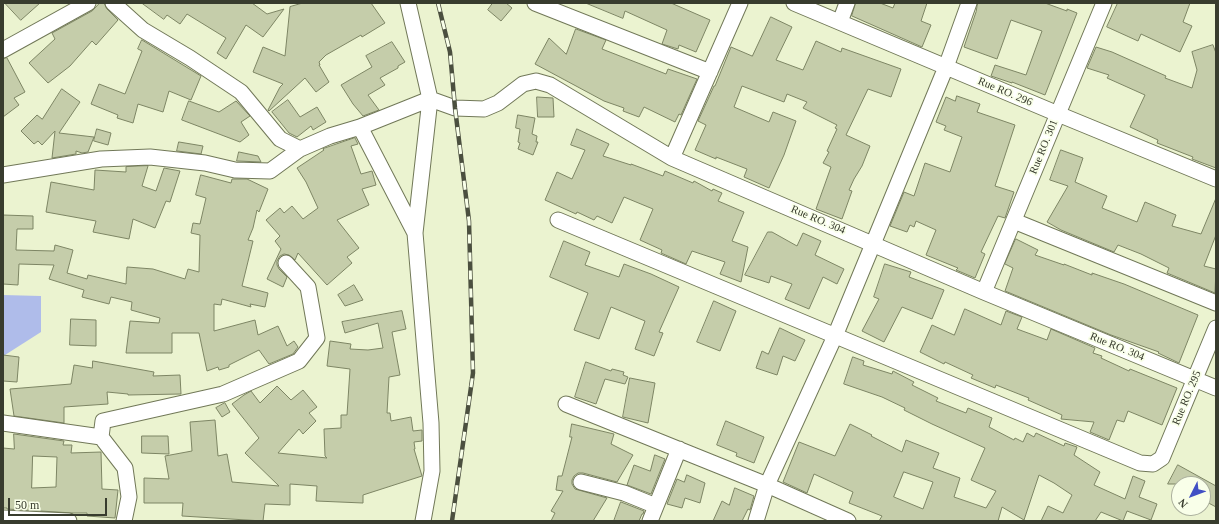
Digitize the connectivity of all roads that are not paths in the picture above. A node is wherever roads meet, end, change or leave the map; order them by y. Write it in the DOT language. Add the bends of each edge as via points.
graph roads {
  1 [pos="88,3"];
  2 [pos="113,3"];
  3 [pos="408,3"];
  4 [pos="535,3"];
  5 [pos="740,3"];
  6 [pos="794,3"];
  7 [pos="847,3"];
  8 [pos="969,3"];
  9 [pos="1104,3"];
  10 [pos="840,22"];
  11 [pos="3,50"];
  12 [pos="946,67"];
  13 [pos="710,72"];
  14 [pos="430,99"];
  15 [pos="1058,114"];
  16 [pos="360,127"];
  17 [pos="300,149"];
  18 [pos="672,158"];
  19 [pos="3,175"];
  20 [pos="1216,179"];
  21 [pos="558,220"];
  22 [pos="1014,221"];
  23 [pos="415,233"];
  24 [pos="873,244"];
  25 [pos="286,263"];
  26 [pos="984,292"];
  27 [pos="1216,303"];
  28 [pos="1216,328"];
  29 [pos="835,336"];
  30 [pos="1195,379"];
  31 [pos="1216,388"];
  32 [pos="566,404"];
  33 [pos="3,423"];
  34 [pos="101,437"];
  35 [pos="679,449"];
  36 [pos="582,482"];
  37 [pos="767,484"];
  38 [pos="656,506"];
  39 [pos="3,518"];
  40 [pos="69,521"];
  41 [pos="124,521"];
  42 [pos="423,521"];
  43 [pos="650,521"];
  44 [pos="756,521"];
  45 [pos="848,521"];
  1 -- 11 [label="street"];
  2 -- 17 [label="street" via="143,30 241,92 280,139"];
  3 -- 14 [label="street"];
  4 -- 13 [label="street"];
  5 -- 13 [label="street"];
  6 -- 10 [label="street, Rue RO. 296"];
  7 -- 10 [label="street"];
  8 -- 12 [label="street"];
  9 -- 15 [label="street, Rue RO. 301"];
  10 -- 12 [label="street, Rue RO. 296"];
  12 -- 15 [label="street, Rue RO. 296"];
  12 -- 24 [label="street"];
  13 -- 18 [label="street"];
  14 -- 16 [label="street"];
  14 -- 18 [label="street, Rue RO. 304" via="455,108 484,109 498,103 523,84 536,81 550,85"];
  14 -- 23 [label="street"];
  15 -- 20 [label="street, Rue RO. 296"];
  15 -- 22 [label="street, Rue RO. 301"];
  16 -- 17 [label="street"];
  16 -- 23 [label="street"];
  17 -- 19 [label="street" via="270,171 235,170 205,163 150,157 101,159"];
  18 -- 24 [label="street, Rue RO. 304"];
  21 -- 29 [label="street"];
  22 -- 26 [label="street, Rue RO. 301"];
  22 -- 27 [label="street"];
  23 -- 42 [label="street" via="431,423 432,471"];
  24 -- 26 [label="street, Rue RO. 304"];
  24 -- 29 [label="street"];
  25 -- 34 [label="street" via="308,287 317,338 299,361 223,394 103,421"];
  26 -- 30 [label="street, Rue RO. 304"];
  28 -- 30 [label="street, Rue RO. 295"];
  29 -- 30 [label="street, Rue RO. 295" via="1140,463 1153,464 1162,458"];
  29 -- 37 [label="street"];
  30 -- 31 [label="street, Rue RO. 304"];
  32 -- 35 [label="street"];
  33 -- 34 [label="street"];
  34 -- 41 [label="street" via="125,468 129,497"];
  35 -- 37 [label="street"];
  35 -- 38 [label="street"];
  36 -- 38 [label="street" via="624,493"];
  37 -- 44 [label="street"];
  37 -- 45 [label="street"];
  38 -- 43 [label="street"];
  39 -- 40 [label="street"];
}
